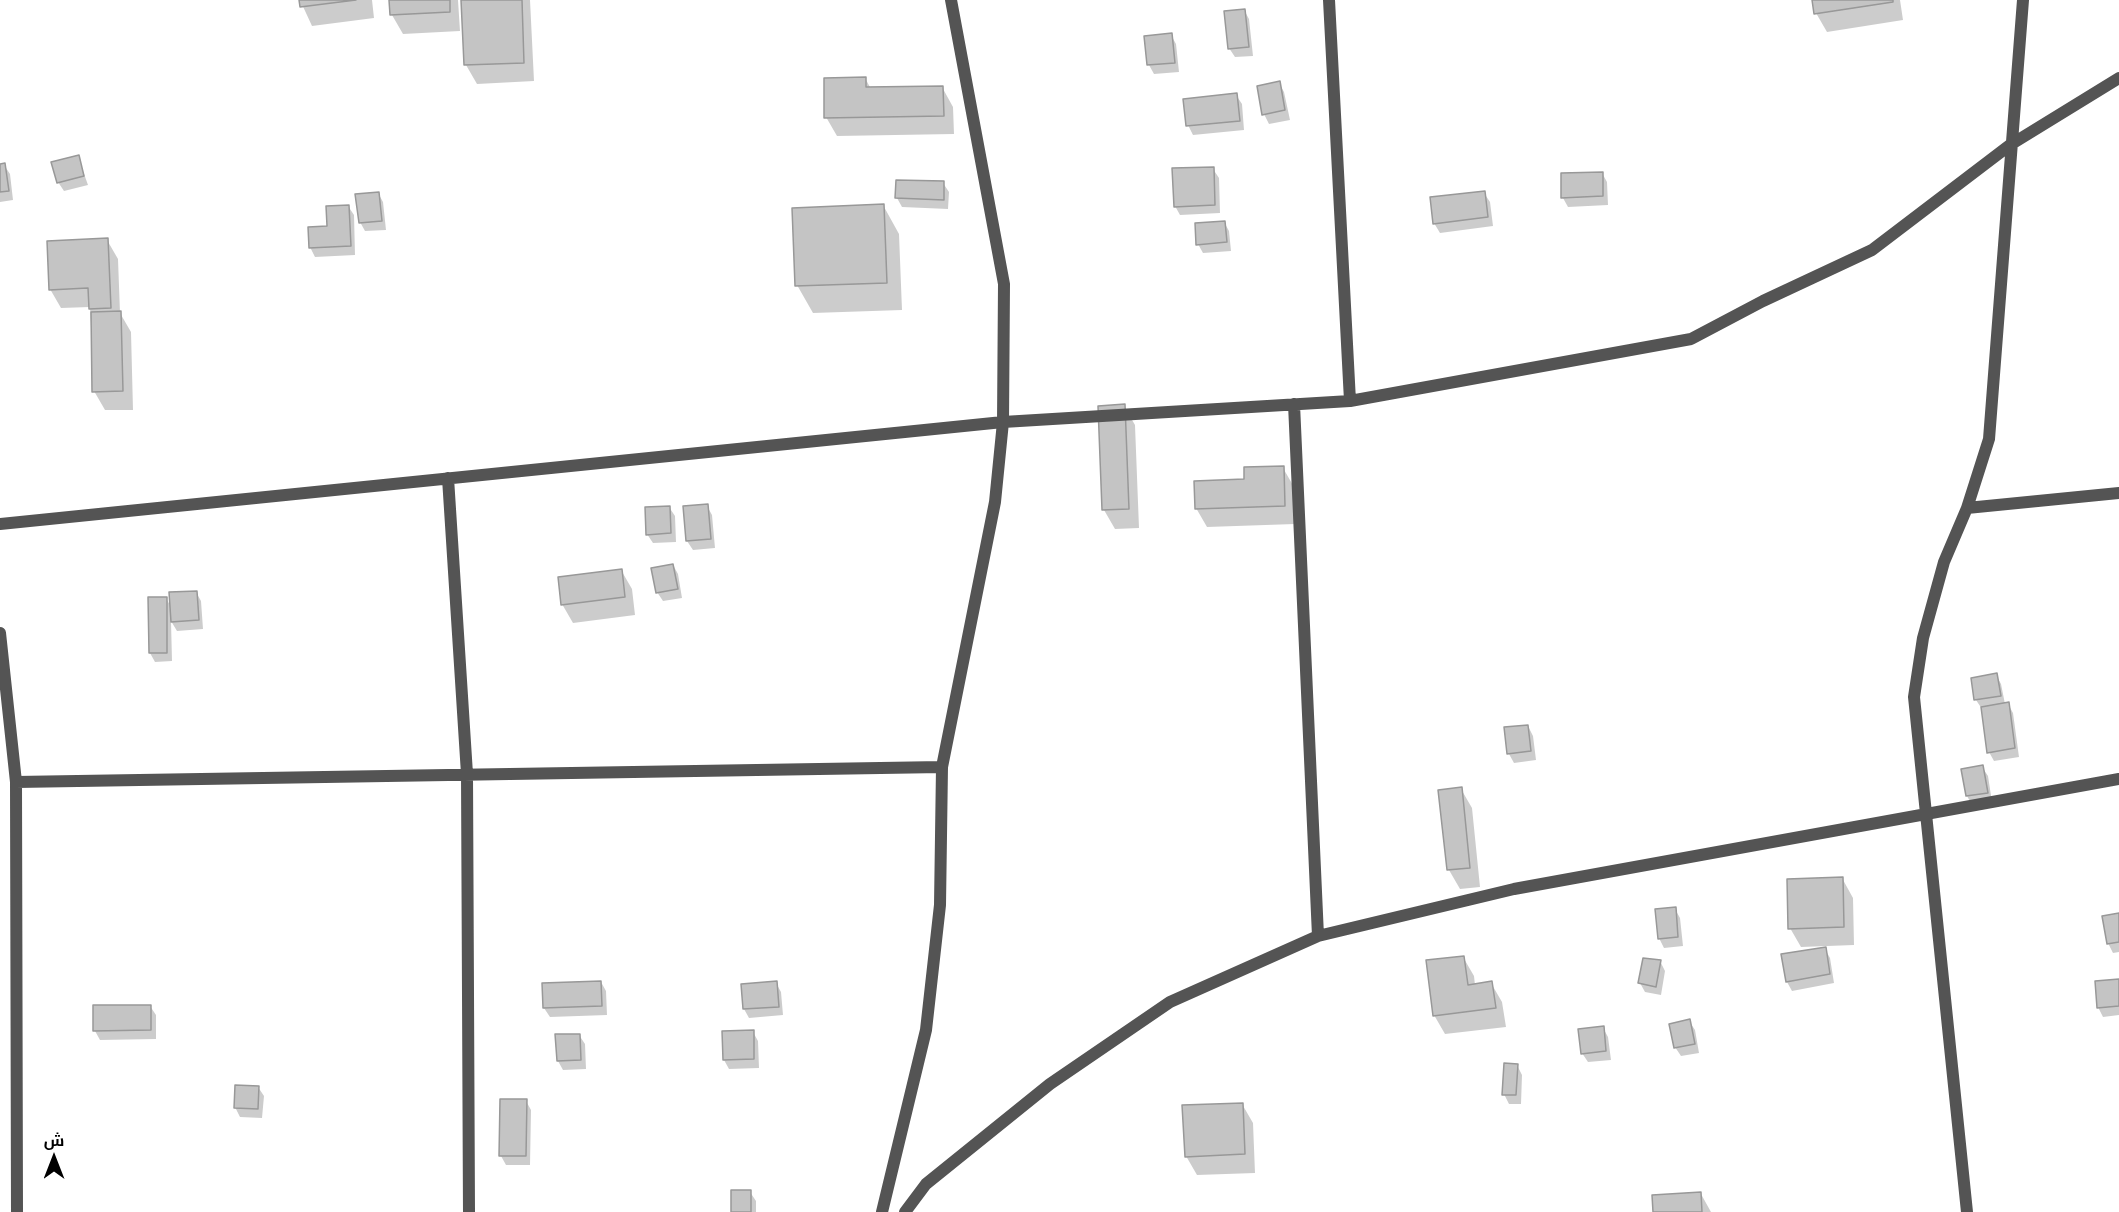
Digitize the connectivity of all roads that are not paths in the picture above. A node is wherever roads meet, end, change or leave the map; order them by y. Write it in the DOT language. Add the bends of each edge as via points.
graph roads {
  1 [pos="951,0"];
  2 [pos="1329,0"];
  3 [pos="2023,0"];
  4 [pos="2119,78"];
  5 [pos="2010,145"];
  6 [pos="1350,400"];
  7 [pos="1293,404"];
  8 [pos="1003,422"];
  9 [pos="448,478"];
  10 [pos="2119,493"];
  11 [pos="1967,508"];
  12 [pos="0,524"];
  13 [pos="0,633"];
  14 [pos="942,767"];
  15 [pos="466,774"];
  16 [pos="2119,779"];
  17 [pos="16,782"];
  18 [pos="1927,814"];
  19 [pos="1318,936"];
  20 [pos="17,1212"];
  21 [pos="469,1212"];
  22 [pos="882,1212"];
  23 [pos="905,1212"];
  24 [pos="1967,1212"];
  1 -- 8 [label="street" via="1004,284"];
  2 -- 6 [label="street"];
  3 -- 5 [label="street"];
  4 -- 5 [label="street"];
  5 -- 6 [label="street" via="1872,250 1691,339"];
  5 -- 11 [label="street" via="1989,439"];
  6 -- 7 [label="street"];
  7 -- 8 [label="street"];
  7 -- 19 [label="street"];
  8 -- 9 [label="street"];
  8 -- 14 [label="street" via="995,502"];
  9 -- 12 [label="street"];
  9 -- 15 [label="street"];
  10 -- 11 [label="street"];
  11 -- 18 [label="street" via="1944,562 1923,638 1914,697"];
  13 -- 17 [label="street"];
  14 -- 15 [label="street"];
  14 -- 22 [label="street" via="940,905 926,1030"];
  15 -- 17 [label="street"];
  15 -- 21 [label="street"];
  16 -- 18 [label="street"];
  17 -- 20 [label="street"];
  18 -- 19 [label="street" via="1514,889"];
  18 -- 24 [label="street"];
  19 -- 23 [label="street" via="1170,1002 1050,1084 926,1184"];
}
